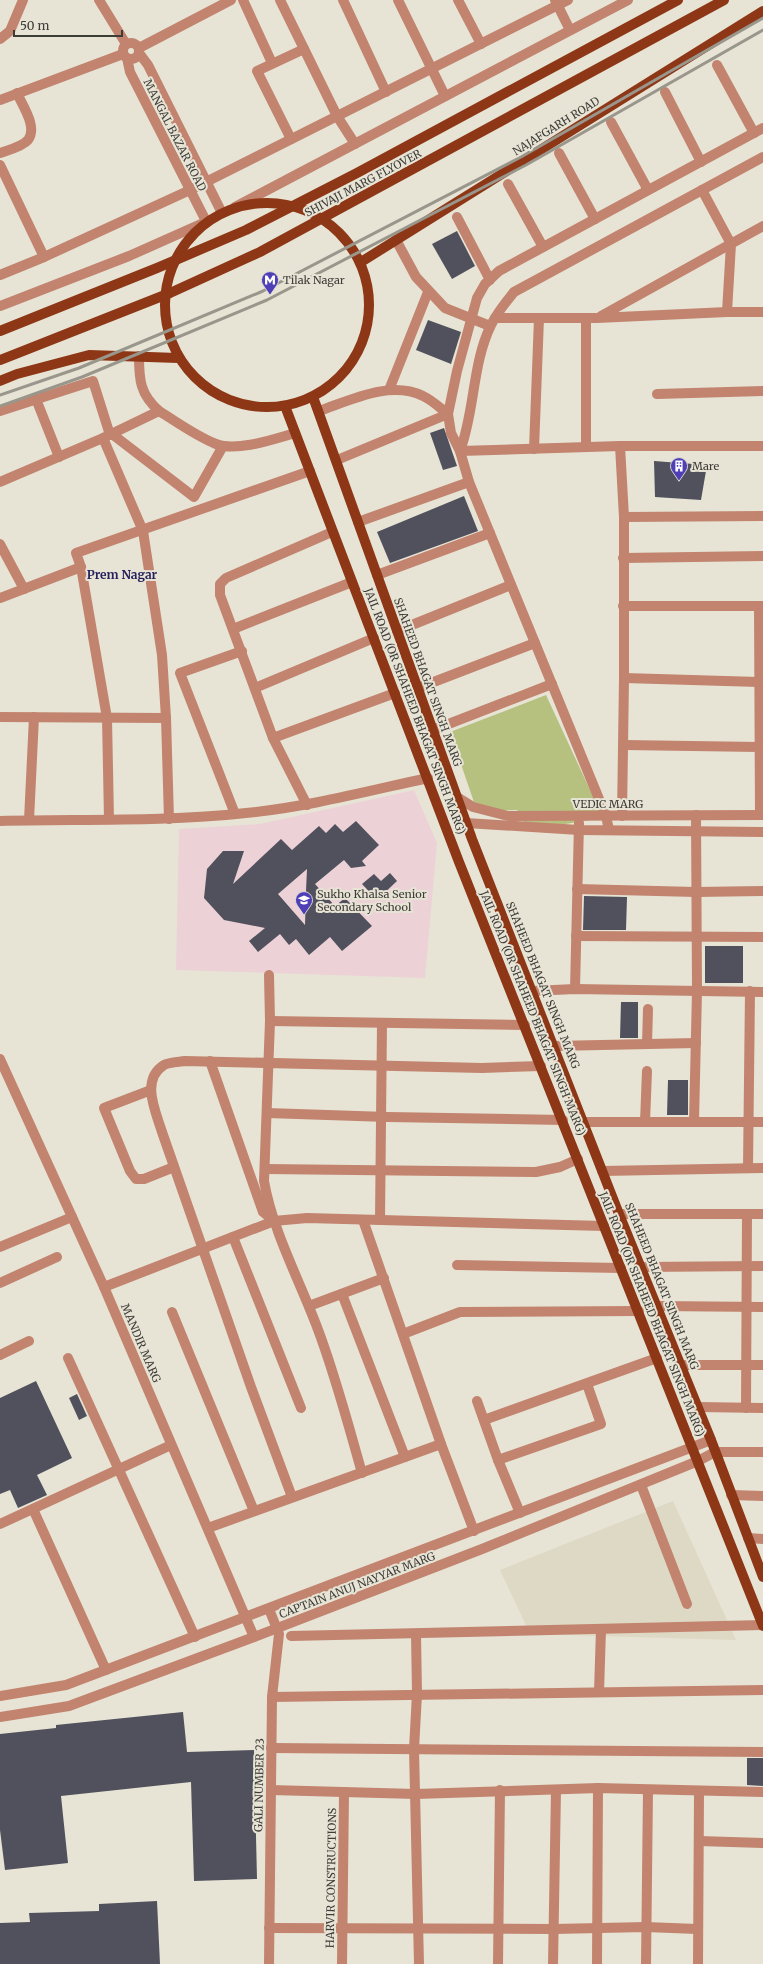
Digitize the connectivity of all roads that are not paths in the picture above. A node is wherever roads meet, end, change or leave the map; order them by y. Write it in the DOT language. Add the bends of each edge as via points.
graph roads {
  1 [pos="23,0"];
  2 [pos="99,0"];
  3 [pos="231,0"];
  4 [pos="243,0"];
  5 [pos="280,0"];
  6 [pos="343,0"];
  7 [pos="398,0"];
  8 [pos="458,0"];
  9 [pos="568,0"];
  10 [pos="628,0"];
  11 [pos="678,0"];
  12 [pos="724,0"];
  13 [pos="556,3"];
  14 [pos="763,11"];
  15 [pos="570,30"];
  16 [pos="0,38"];
  17 [pos="481,44"];
  18 [pos="304,49"];
  19 [pos="139,51"];
  20 [pos="125,52"];
  21 [pos="272,63"];
  22 [pos="717,65"];
  23 [pos="431,68"];
  24 [pos="386,92"];
  25 [pos="665,92"];
  26 [pos="17,93"];
  27 [pos="445,96"];
  28 [pos="0,100"];
  29 [pos="337,116"];
  30 [pos="611,122"];
  31 [pos="758,130"];
  32 [pos="291,139"];
  33 [pos="355,144"];
  34 [pos="0,153"];
  35 [pos="559,153"];
  36 [pos="763,157"];
  37 [pos="700,162"];
  38 [pos="0,165"];
  39 [pos="206,182"];
  40 [pos="508,184"];
  41 [pos="190,190"];
  42 [pos="648,190"];
  43 [pos="702,190"];
  44 [pos="235,207"];
  45 [pos="222,213"];
  46 [pos="457,217"];
  47 [pos="595,219"];
  48 [pos="203,223"];
  49 [pos="763,226"];
  50 [pos="396,240"];
  51 [pos="731,244"];
  52 [pos="543,247"];
  53 [pos="44,257"];
  54 [pos="361,262"];
  55 [pos="0,275"];
  56 [pos="490,280"];
  57 [pos="428,292"];
  58 [pos="0,306"];
  59 [pos="727,312"];
  60 [pos="763,312"];
  61 [pos="539,318"];
  62 [pos="586,318"];
  63 [pos="597,318"];
  64 [pos="470,319"];
  65 [pos="492,322"];
  66 [pos="0,331"];
  67 [pos="139,356"];
  68 [pos="178,358"];
  69 [pos="0,360"];
  70 [pos="0,381"];
  71 [pos="389,390"];
  72 [pos="763,391"];
  73 [pos="657,394"];
  74 [pos="313,397"];
  75 [pos="36,399"];
  76 [pos="285,406"];
  77 [pos="0,411"];
  78 [pos="159,411"];
  79 [pos="319,411"];
  80 [pos="448,414"];
  81 [pos="295,433"];
  82 [pos="109,436"];
  83 [pos="224,446"];
  84 [pos="620,446"];
  85 [pos="763,446"];
  86 [pos="586,447"];
  87 [pos="534,449"];
  88 [pos="460,451"];
  89 [pos="59,457"];
  90 [pos="336,460"];
  91 [pos="310,471"];
  92 [pos="0,482"];
  93 [pos="469,482"];
  94 [pos="763,516"];
  95 [pos="624,518"];
  96 [pos="358,522"];
  97 [pos="142,531"];
  98 [pos="332,532"];
  99 [pos="490,533"];
  100 [pos="0,544"];
  101 [pos="763,556"];
  102 [pos="623,558"];
  103 [pos="81,567"];
  104 [pos="377,575"];
  105 [pos="352,582"];
  106 [pos="511,585"];
  107 [pos="24,589"];
  108 [pos="0,598"];
  109 [pos="623,606"];
  110 [pos="761,606"];
  111 [pos="233,629"];
  112 [pos="397,631"];
  113 [pos="374,638"];
  114 [pos="535,643"];
  115 [pos="242,651"];
  116 [pos="624,678"];
  117 [pos="759,682"];
  118 [pos="552,684"];
  119 [pos="255,688"];
  120 [pos="418,688"];
  121 [pos="395,693"];
  122 [pos="0,717"];
  123 [pos="34,717"];
  124 [pos="107,718"];
  125 [pos="166,718"];
  126 [pos="433,730"];
  127 [pos="273,738"];
  128 [pos="624,745"];
  129 [pos="759,747"];
  130 [pos="428,778"];
  131 [pos="457,797"];
  132 [pos="307,805"];
  133 [pos="235,814"];
  134 [pos="696,815"];
  135 [pos="761,815"];
  136 [pos="579,816"];
  137 [pos="606,816"];
  138 [pos="622,816"];
  139 [pos="109,819"];
  140 [pos="169,819"];
  141 [pos="29,820"];
  142 [pos="0,821"];
  143 [pos="466,823"];
  144 [pos="579,830"];
  145 [pos="609,830"];
  146 [pos="696,831"];
  147 [pos="763,832"];
  148 [pos="577,889"];
  149 [pos="763,891"];
  150 [pos="696,892"];
  151 [pos="576,936"];
  152 [pos="696,936"];
  153 [pos="763,937"];
  154 [pos="269,975"];
  155 [pos="575,989"];
  156 [pos="532,991"];
  157 [pos="697,991"];
  158 [pos="750,991"];
  159 [pos="763,992"];
  160 [pos="648,1009"];
  161 [pos="270,1021"];
  162 [pos="382,1023"];
  163 [pos="525,1026"];
  164 [pos="696,1043"];
  165 [pos="647,1044"];
  166 [pos="554,1046"];
  167 [pos="0,1059"];
  168 [pos="210,1061"];
  169 [pos="269,1063"];
  170 [pos="541,1066"];
  171 [pos="382,1067"];
  172 [pos="647,1071"];
  173 [pos="151,1090"];
  174 [pos="267,1113"];
  175 [pos="382,1117"];
  176 [pos="563,1120"];
  177 [pos="584,1122"];
  178 [pos="645,1122"];
  179 [pos="694,1122"];
  180 [pos="749,1122"];
  181 [pos="763,1122"];
  182 [pos="578,1159"];
  183 [pos="174,1167"];
  184 [pos="748,1168"];
  185 [pos="763,1168"];
  186 [pos="265,1169"];
  187 [pos="381,1171"];
  188 [pos="602,1171"];
  189 [pos="619,1214"];
  190 [pos="747,1214"];
  191 [pos="763,1214"];
  192 [pos="72,1217"];
  193 [pos="363,1220"];
  194 [pos="380,1220"];
  195 [pos="274,1221"];
  196 [pos="604,1226"];
  197 [pos="233,1237"];
  198 [pos="0,1247"];
  199 [pos="202,1249"];
  200 [pos="57,1257"];
  201 [pos="456,1266"];
  202 [pos="747,1266"];
  203 [pos="763,1266"];
  204 [pos="641,1267"];
  205 [pos="621,1268"];
  206 [pos="384,1278"];
  207 [pos="0,1283"];
  208 [pos="104,1287"];
  209 [pos="342,1294"];
  210 [pos="309,1306"];
  211 [pos="657,1306"];
  212 [pos="747,1307"];
  213 [pos="763,1307"];
  214 [pos="638,1311"];
  215 [pos="172,1312"];
  216 [pos="402,1334"];
  217 [pos="29,1341"];
  218 [pos="0,1356"];
  219 [pos="68,1358"];
  220 [pos="657,1358"];
  221 [pos="681,1365"];
  222 [pos="747,1365"];
  223 [pos="763,1365"];
  224 [pos="587,1384"];
  225 [pos="477,1401"];
  226 [pos="698,1407"];
  227 [pos="301,1408"];
  228 [pos="746,1408"];
  229 [pos="763,1408"];
  230 [pos="484,1420"];
  231 [pos="711,1440"];
  232 [pos="441,1444"];
  233 [pos="171,1446"];
  234 [pos="692,1446"];
  235 [pos="715,1452"];
  236 [pos="763,1452"];
  237 [pos="405,1457"];
  238 [pos="498,1460"];
  239 [pos="698,1462"];
  240 [pos="119,1469"];
  241 [pos="362,1473"];
  242 [pos="641,1485"];
  243 [pos="731,1495"];
  244 [pos="763,1496"];
  245 [pos="292,1497"];
  246 [pos="33,1509"];
  247 [pos="254,1511"];
  248 [pos="520,1513"];
  249 [pos="0,1524"];
  250 [pos="208,1528"];
  251 [pos="474,1531"];
  252 [pos="748,1538"];
  253 [pos="763,1539"];
  254 [pos="763,1577"];
  255 [pos="687,1604"];
  256 [pos="269,1609"];
  257 [pos="247,1617"];
  258 [pos="763,1626"];
  259 [pos="277,1628"];
  260 [pos="601,1629"];
  261 [pos="416,1634"];
  262 [pos="291,1636"];
  263 [pos="195,1637"];
  264 [pos="254,1637"];
  265 [pos="106,1670"];
  266 [pos="763,1690"];
  267 [pos="599,1692"];
  268 [pos="417,1694"];
  269 [pos="0,1696"];
  270 [pos="272,1697"];
  271 [pos="0,1717"];
  272 [pos="271,1748"];
  273 [pos="414,1749"];
  274 [pos="763,1752"];
  275 [pos="598,1788"];
  276 [pos="270,1790"];
  277 [pos="500,1790"];
  278 [pos="556,1790"];
  279 [pos="648,1791"];
  280 [pos="344,1792"];
  281 [pos="699,1792"];
  282 [pos="763,1792"];
  283 [pos="416,1794"];
  284 [pos="699,1841"];
  285 [pos="763,1843"];
  286 [pos="646,1927"];
  287 [pos="269,1928"];
  288 [pos="419,1928"];
  289 [pos="499,1928"];
  290 [pos="598,1928"];
  291 [pos="342,1929"];
  292 [pos="554,1929"];
  293 [pos="697,1929"];
  294 [pos="269,1964"];
  295 [pos="342,1964"];
  296 [pos="419,1964"];
  297 [pos="498,1964"];
  298 [pos="553,1964"];
  299 [pos="597,1964"];
  300 [pos="646,1964"];
  301 [pos="698,1964"];
  1 -- 16 [label="street" via="10,30"];
  2 -- 20 [label="street, MANGAL BAZAR ROAD"];
  3 -- 19 [label="street"];
  4 -- 21 [label="street"];
  5 -- 18 [label="street"];
  6 -- 24 [label="street"];
  7 -- 23 [label="street"];
  8 -- 17 [label="street"];
  9 -- 13 [label="street"];
  10 -- 15 [label="street"];
  11 -- 66 [label="main road, SHIVAJI MARG FLYOVER, bridge" via="246,230"];
  12 -- 69 [label="main road, SHIVAJI MARG FLYOVER, bridge" via="260,252 170,292"];
  13 -- 15 [label="street"];
  13 -- 17 [label="street"];
  14 -- 50 [label="main road, NAJAFGARH ROAD"];
  15 -- 27 [label="street"];
  17 -- 23 [label="street"];
  18 -- 21 [label="street"];
  18 -- 29 [label="street"];
  19 -- 20 [label="street" via="133,58"];
  19 -- 20 [label="street" via="133,43"];
  19 -- 39 [label="street, MANGAL BAZAR ROAD"];
  20 -- 26 [label="street"];
  20 -- 41 [label="street, MANGAL BAZAR ROAD" via="130,72"];
  21 -- 32 [label="street" via="257,71"];
  22 -- 31 [label="street"];
  23 -- 24 [label="street"];
  23 -- 27 [label="street"];
  24 -- 29 [label="street"];
  25 -- 37 [label="street"];
  26 -- 28 [label="street"];
  26 -- 34 [label="street" via="31,125 31,132 28,140"];
  27 -- 33 [label="street"];
  29 -- 32 [label="street"];
  29 -- 33 [label="street"];
  30 -- 42 [label="street"];
  31 -- 37 [label="street"];
  32 -- 39 [label="street"];
  33 -- 44 [label="street"];
  35 -- 47 [label="street"];
  36 -- 43 [label="street"];
  37 -- 42 [label="street"];
  38 -- 53 [label="street"];
  39 -- 41 [label="street"];
  39 -- 45 [label="street, MANGAL BAZAR ROAD"];
  40 -- 52 [label="street"];
  41 -- 48 [label="street, MANGAL BAZAR ROAD"];
  41 -- 53 [label="street"];
  42 -- 47 [label="street"];
  43 -- 51 [label="street"];
  43 -- 65 [label="street" via="514,292"];
  44 -- 45 [label="main road"];
  44 -- 54 [label="main road" via="277,202 303,208 323,219 351,245"];
  45 -- 48 [label="main road"];
  46 -- 56 [label="street"];
  47 -- 52 [label="street"];
  48 -- 58 [label="street" via="129,256"];
  48 -- 68 [label="main road" via="183,245 167,280 164,313 168,334"];
  49 -- 51 [label="street"];
  50 -- 54 [label="main road, NAJAFGARH ROAD"];
  50 -- 57 [label="street" via="416,277"];
  51 -- 59 [label="street"];
  51 -- 63 [label="street"];
  52 -- 56 [label="street" via="499,271"];
  53 -- 55 [label="street"];
  54 -- 74 [label="main road" via="368,282 369,319 361,347 334,383"];
  56 -- 64 [label="street" via="477,298"];
  57 -- 64 [label="street" via="444,308"];
  57 -- 71 [label="street"];
  59 -- 60 [label="street"];
  59 -- 63 [label="street"];
  61 -- 62 [label="street"];
  61 -- 65 [label="street"];
  61 -- 87 [label="street"];
  62 -- 63 [label="street"];
  62 -- 86 [label="street"];
  64 -- 65 [label="street"];
  64 -- 80 [label="street"];
  65 -- 88 [label="street" via="476,376 467,431"];
  67 -- 68 [label="main road"];
  67 -- 70 [label="main road" via="89,355"];
  67 -- 78 [label="street" via="138,381 151,404"];
  68 -- 76 [label="main road" via="199,383 237,403"];
  71 -- 79 [label="street"];
  71 -- 80 [label="street" via="406,390 424,396"];
  72 -- 73 [label="street"];
  74 -- 76 [label="main road"];
  74 -- 79 [label="main road, SHAHEED BHAGAT SINGH MARG"];
  75 -- 77 [label="street"];
  75 -- 82 [label="street" via="93,381"];
  75 -- 89 [label="street"];
  76 -- 81 [label="main road, JAIL ROAD (OR SHAHEED BHAGAT SINGH MARG)"];
  78 -- 82 [label="street"];
  78 -- 83 [label="street" via="203,437"];
  79 -- 90 [label="main road, SHAHEED BHAGAT SINGH MARG"];
  80 -- 88 [label="street" via="452,433"];
  80 -- 90 [label="street"];
  81 -- 83 [label="street" via="261,442"];
  81 -- 91 [label="main road, JAIL ROAD (OR SHAHEED BHAGAT SINGH MARG)"];
  82 -- 83 [label="street" via="194,497"];
  82 -- 89 [label="street"];
  82 -- 97 [label="street"];
  84 -- 85 [label="street"];
  84 -- 86 [label="street"];
  84 -- 95 [label="street"];
  86 -- 87 [label="street"];
  87 -- 88 [label="street"];
  88 -- 93 [label="street"];
  89 -- 92 [label="street"];
  90 -- 96 [label="main road, SHAHEED BHAGAT SINGH MARG"];
  91 -- 97 [label="street"];
  91 -- 98 [label="main road, JAIL ROAD (OR SHAHEED BHAGAT SINGH MARG)"];
  93 -- 96 [label="street"];
  93 -- 99 [label="street"];
  94 -- 95 [label="street"];
  95 -- 102 [label="street"];
  96 -- 104 [label="main road, SHAHEED BHAGAT SINGH MARG"];
  97 -- 103 [label="street" via="76,553"];
  97 -- 125 [label="street" via="162,655"];
  98 -- 105 [label="main road, JAIL ROAD (OR SHAHEED BHAGAT SINGH MARG)"];
  98 -- 111 [label="street" via="226,578 220,584 220,595"];
  99 -- 104 [label="street"];
  99 -- 106 [label="street"];
  100 -- 107 [label="street"];
  101 -- 102 [label="street"];
  102 -- 109 [label="street"];
  103 -- 107 [label="street"];
  103 -- 124 [label="street"];
  104 -- 112 [label="main road, SHAHEED BHAGAT SINGH MARG"];
  105 -- 111 [label="street"];
  105 -- 113 [label="main road, JAIL ROAD (OR SHAHEED BHAGAT SINGH MARG)"];
  106 -- 112 [label="street"];
  106 -- 114 [label="street"];
  107 -- 108 [label="street"];
  109 -- 110 [label="street"];
  109 -- 116 [label="street"];
  110 -- 117 [label="street"];
  111 -- 115 [label="street"];
  112 -- 120 [label="main road, SHAHEED BHAGAT SINGH MARG"];
  113 -- 119 [label="street"];
  113 -- 121 [label="main road, JAIL ROAD (OR SHAHEED BHAGAT SINGH MARG)"];
  114 -- 118 [label="street"];
  114 -- 120 [label="street"];
  115 -- 119 [label="street"];
  115 -- 133 [label="street" via="180,673"];
  116 -- 117 [label="street"];
  116 -- 128 [label="street"];
  117 -- 129 [label="street"];
  118 -- 126 [label="street"];
  118 -- 137 [label="street"];
  119 -- 127 [label="street"];
  120 -- 126 [label="main road, SHAHEED BHAGAT SINGH MARG"];
  121 -- 127 [label="street"];
  121 -- 130 [label="main road, JAIL ROAD (OR SHAHEED BHAGAT SINGH MARG)"];
  122 -- 123 [label="street"];
  123 -- 124 [label="street"];
  123 -- 141 [label="street"];
  124 -- 125 [label="street"];
  124 -- 139 [label="street"];
  125 -- 140 [label="street"];
  126 -- 131 [label="main road, SHAHEED BHAGAT SINGH MARG"];
  127 -- 132 [label="street"];
  128 -- 129 [label="street"];
  128 -- 138 [label="street"];
  129 -- 135 [label="street"];
  130 -- 132 [label="street"];
  130 -- 163 [label="main road, JAIL ROAD (OR SHAHEED BHAGAT SINGH MARG)"];
  131 -- 136 [label="street, VEDIC MARG" via="473,807 508,816"];
  131 -- 143 [label="main road, SHAHEED BHAGAT SINGH MARG"];
  132 -- 133 [label="street"];
  133 -- 140 [label="street"];
  134 -- 135 [label="street, VEDIC MARG"];
  134 -- 138 [label="street, VEDIC MARG"];
  134 -- 146 [label="street"];
  136 -- 137 [label="street, VEDIC MARG"];
  136 -- 144 [label="street"];
  137 -- 138 [label="street, VEDIC MARG"];
  137 -- 145 [label="street"];
  139 -- 140 [label="street"];
  139 -- 141 [label="street"];
  141 -- 142 [label="street"];
  143 -- 144 [label="street"];
  143 -- 156 [label="main road, SHAHEED BHAGAT SINGH MARG"];
  144 -- 145 [label="street"];
  144 -- 148 [label="street"];
  145 -- 146 [label="street"];
  146 -- 147 [label="street"];
  146 -- 150 [label="street"];
  148 -- 150 [label="street"];
  148 -- 151 [label="street"];
  149 -- 150 [label="street"];
  150 -- 152 [label="street"];
  151 -- 152 [label="street"];
  151 -- 155 [label="street"];
  152 -- 153 [label="street"];
  152 -- 157 [label="street"];
  154 -- 161 [label="street"];
  155 -- 156 [label="street"];
  155 -- 157 [label="street"];
  156 -- 166 [label="main road, SHAHEED BHAGAT SINGH MARG"];
  157 -- 158 [label="street"];
  157 -- 164 [label="street"];
  158 -- 159 [label="street"];
  158 -- 180 [label="street"];
  160 -- 165 [label="street"];
  161 -- 162 [label="street"];
  161 -- 169 [label="street"];
  162 -- 163 [label="street"];
  162 -- 171 [label="street"];
  163 -- 170 [label="main road, JAIL ROAD (OR SHAHEED BHAGAT SINGH MARG)"];
  164 -- 165 [label="street"];
  164 -- 179 [label="street"];
  165 -- 166 [label="street"];
  166 -- 177 [label="main road, SHAHEED BHAGAT SINGH MARG"];
  167 -- 192 [label="street, MANDIR MARG"];
  168 -- 169 [label="street"];
  168 -- 173 [label="street" via="185,1061 164,1065 151,1081"];
  168 -- 195 [label="street" via="263,1212"];
  169 -- 171 [label="street"];
  169 -- 174 [label="street"];
  170 -- 171 [label="street"];
  170 -- 176 [label="main road, JAIL ROAD (OR SHAHEED BHAGAT SINGH MARG)"];
  171 -- 175 [label="street"];
  172 -- 178 [label="street"];
  173 -- 183 [label="street"];
  173 -- 183 [label="street" via="104,1108 130,1171 136,1179 144,1179"];
  174 -- 175 [label="street"];
  174 -- 186 [label="street"];
  175 -- 176 [label="street"];
  175 -- 187 [label="street"];
  176 -- 182 [label="main road, JAIL ROAD (OR SHAHEED BHAGAT SINGH MARG)"];
  177 -- 178 [label="street"];
  177 -- 188 [label="main road, SHAHEED BHAGAT SINGH MARG"];
  178 -- 179 [label="street"];
  179 -- 180 [label="street"];
  180 -- 181 [label="street"];
  180 -- 184 [label="street"];
  182 -- 187 [label="street" via="560,1167 536,1172"];
  182 -- 196 [label="main road, JAIL ROAD (OR SHAHEED BHAGAT SINGH MARG)"];
  183 -- 199 [label="street"];
  184 -- 185 [label="street"];
  184 -- 188 [label="street"];
  186 -- 187 [label="street"];
  186 -- 195 [label="street" via="264,1181"];
  187 -- 194 [label="street"];
  188 -- 189 [label="main road, SHAHEED BHAGAT SINGH MARG"];
  189 -- 190 [label="street"];
  189 -- 204 [label="main road, SHAHEED BHAGAT SINGH MARG"];
  190 -- 191 [label="street"];
  190 -- 202 [label="street"];
  192 -- 198 [label="street"];
  192 -- 208 [label="street, MANDIR MARG"];
  193 -- 194 [label="street"];
  193 -- 195 [label="street" via="307,1218"];
  193 -- 206 [label="street"];
  194 -- 196 [label="street"];
  195 -- 197 [label="street"];
  195 -- 210 [label="street"];
  196 -- 205 [label="main road, JAIL ROAD (OR SHAHEED BHAGAT SINGH MARG)"];
  197 -- 199 [label="street"];
  197 -- 227 [label="street"];
  199 -- 208 [label="street"];
  199 -- 245 [label="street"];
  200 -- 207 [label="street"];
  201 -- 205 [label="street"];
  202 -- 203 [label="street"];
  202 -- 204 [label="street"];
  202 -- 212 [label="street"];
  204 -- 211 [label="main road, SHAHEED BHAGAT SINGH MARG"];
  205 -- 214 [label="main road, JAIL ROAD (OR SHAHEED BHAGAT SINGH MARG)"];
  206 -- 209 [label="street"];
  206 -- 216 [label="street"];
  208 -- 233 [label="street, MANDIR MARG"];
  209 -- 210 [label="street"];
  209 -- 237 [label="street"];
  210 -- 241 [label="street"];
  211 -- 212 [label="street"];
  211 -- 221 [label="main road, SHAHEED BHAGAT SINGH MARG"];
  212 -- 213 [label="street"];
  212 -- 222 [label="street"];
  214 -- 216 [label="street" via="460,1312"];
  214 -- 220 [label="main road, JAIL ROAD (OR SHAHEED BHAGAT SINGH MARG)"];
  215 -- 247 [label="street"];
  216 -- 232 [label="street"];
  217 -- 218 [label="street"];
  219 -- 240 [label="street"];
  220 -- 224 [label="street"];
  220 -- 234 [label="main road, JAIL ROAD (OR SHAHEED BHAGAT SINGH MARG)"];
  221 -- 222 [label="street"];
  221 -- 226 [label="main road, SHAHEED BHAGAT SINGH MARG"];
  222 -- 223 [label="street"];
  222 -- 228 [label="street"];
  224 -- 230 [label="street"];
  224 -- 238 [label="street" via="601,1424"];
  225 -- 230 [label="street"];
  226 -- 228 [label="street"];
  226 -- 231 [label="main road, SHAHEED BHAGAT SINGH MARG"];
  228 -- 229 [label="street"];
  230 -- 238 [label="street"];
  231 -- 234 [label="street, CAPTAIN ANUJ NAYYAR MARG"];
  231 -- 235 [label="main road, SHAHEED BHAGAT SINGH MARG"];
  232 -- 237 [label="street"];
  232 -- 251 [label="street"];
  233 -- 240 [label="street"];
  233 -- 250 [label="street, MANDIR MARG"];
  234 -- 239 [label="main road, JAIL ROAD (OR SHAHEED BHAGAT SINGH MARG)"];
  234 -- 248 [label="street, CAPTAIN ANUJ NAYYAR MARG"];
  235 -- 236 [label="street"];
  235 -- 239 [label="street, CAPTAIN ANUJ NAYYAR MARG"];
  235 -- 243 [label="main road, SHAHEED BHAGAT SINGH MARG"];
  237 -- 241 [label="street"];
  238 -- 248 [label="street"];
  239 -- 242 [label="street, CAPTAIN ANUJ NAYYAR MARG"];
  239 -- 258 [label="main road, JAIL ROAD (OR SHAHEED BHAGAT SINGH MARG)"];
  240 -- 246 [label="street"];
  240 -- 263 [label="street"];
  241 -- 245 [label="street"];
  242 -- 255 [label="street"];
  242 -- 259 [label="street, CAPTAIN ANUJ NAYYAR MARG"];
  243 -- 244 [label="street"];
  243 -- 252 [label="main road, SHAHEED BHAGAT SINGH MARG"];
  245 -- 247 [label="street"];
  246 -- 249 [label="street"];
  246 -- 265 [label="street"];
  247 -- 250 [label="street"];
  248 -- 251 [label="street, CAPTAIN ANUJ NAYYAR MARG"];
  250 -- 257 [label="street, MANDIR MARG"];
  251 -- 256 [label="street, CAPTAIN ANUJ NAYYAR MARG"];
  252 -- 253 [label="street"];
  252 -- 254 [label="main road, SHAHEED BHAGAT SINGH MARG"];
  256 -- 257 [label="street, CAPTAIN ANUJ NAYYAR MARG"];
  256 -- 259 [label="street, GALI NUMBER 23"];
  257 -- 263 [label="street, CAPTAIN ANUJ NAYYAR MARG"];
  257 -- 264 [label="street, MANDIR MARG"];
  258 -- 260 [label="street"];
  259 -- 264 [label="street, CAPTAIN ANUJ NAYYAR MARG"];
  259 -- 270 [label="street, GALI NUMBER 23"];
  260 -- 261 [label="street"];
  260 -- 267 [label="street"];
  261 -- 262 [label="street"];
  261 -- 268 [label="street"];
  263 -- 265 [label="street, CAPTAIN ANUJ NAYYAR MARG"];
  264 -- 271 [label="street, CAPTAIN ANUJ NAYYAR MARG" via="69,1706"];
  265 -- 269 [label="street, CAPTAIN ANUJ NAYYAR MARG" via="66,1685"];
  266 -- 267 [label="street"];
  267 -- 268 [label="street"];
  268 -- 270 [label="street"];
  268 -- 273 [label="street"];
  270 -- 272 [label="street, GALI NUMBER 23"];
  272 -- 273 [label="street"];
  272 -- 276 [label="street, GALI NUMBER 23"];
  273 -- 274 [label="street"];
  273 -- 283 [label="street"];
  275 -- 278 [label="street"];
  275 -- 279 [label="street"];
  275 -- 290 [label="street"];
  276 -- 280 [label="street"];
  276 -- 287 [label="street, GALI NUMBER 23"];
  277 -- 278 [label="street"];
  277 -- 283 [label="street"];
  277 -- 289 [label="street"];
  278 -- 292 [label="street"];
  279 -- 281 [label="street"];
  279 -- 286 [label="street"];
  280 -- 283 [label="street"];
  280 -- 291 [label="street, HARVIR CONSTRUCTIONS"];
  281 -- 282 [label="street"];
  281 -- 284 [label="street"];
  283 -- 288 [label="street"];
  284 -- 285 [label="street"];
  284 -- 293 [label="street"];
  286 -- 290 [label="street"];
  286 -- 293 [label="street"];
  286 -- 300 [label="street"];
  287 -- 291 [label="street"];
  287 -- 294 [label="street, GALI NUMBER 23"];
  288 -- 289 [label="street"];
  288 -- 291 [label="street"];
  288 -- 296 [label="street"];
  289 -- 292 [label="street"];
  289 -- 297 [label="street"];
  290 -- 292 [label="street"];
  290 -- 299 [label="street"];
  291 -- 295 [label="street, HARVIR CONSTRUCTIONS"];
  292 -- 298 [label="street"];
  293 -- 301 [label="street"];
}
